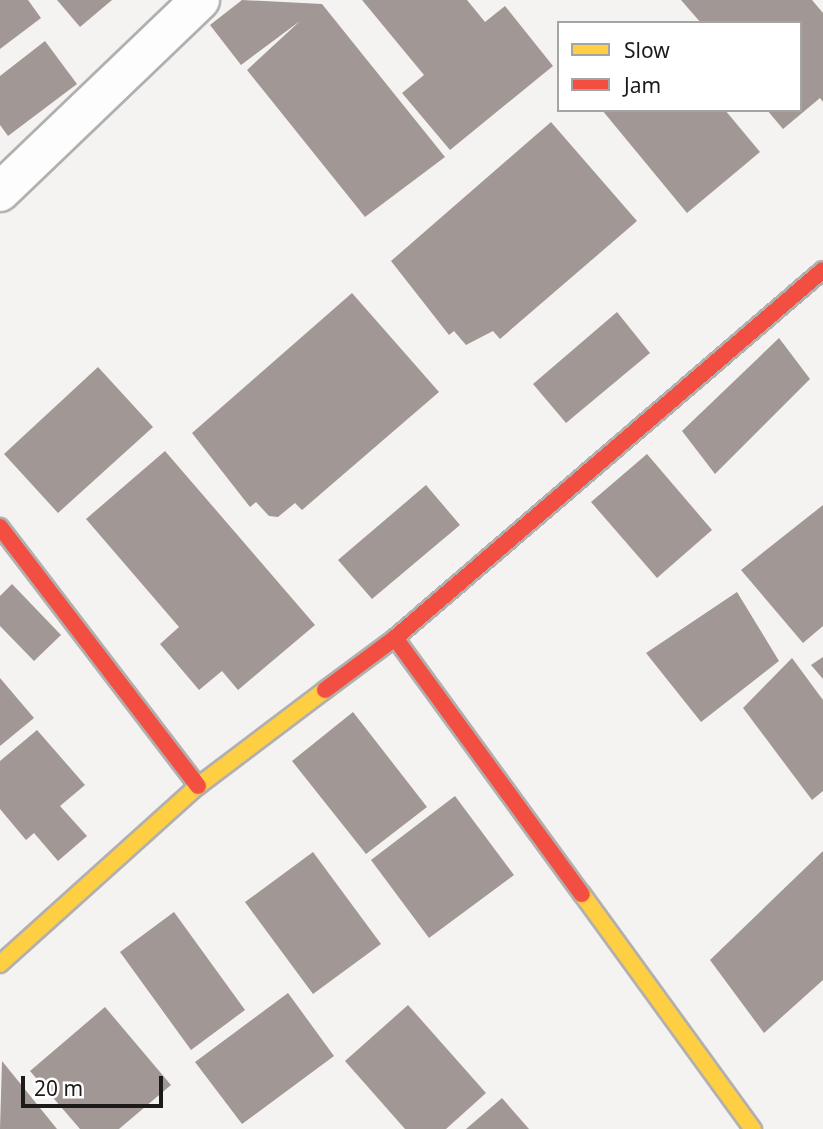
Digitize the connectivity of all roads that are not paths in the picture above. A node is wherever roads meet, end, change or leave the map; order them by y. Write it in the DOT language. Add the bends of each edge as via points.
graph roads {
  1 [pos="200,0"];
  2 [pos="0,192"];
  3 [pos="823,270"];
  4 [pos="0,527"];
  5 [pos="395,638"];
  6 [pos="198,786"];
  7 [pos="0,964"];
  8 [pos="753,1129"];
  1 -- 2 [label="street"];
  3 -- 5 [label="street"];
  4 -- 6 [label="street"];
  5 -- 6 [label="street"];
  5 -- 8 [label="street"];
  6 -- 7 [label="street"];
}
